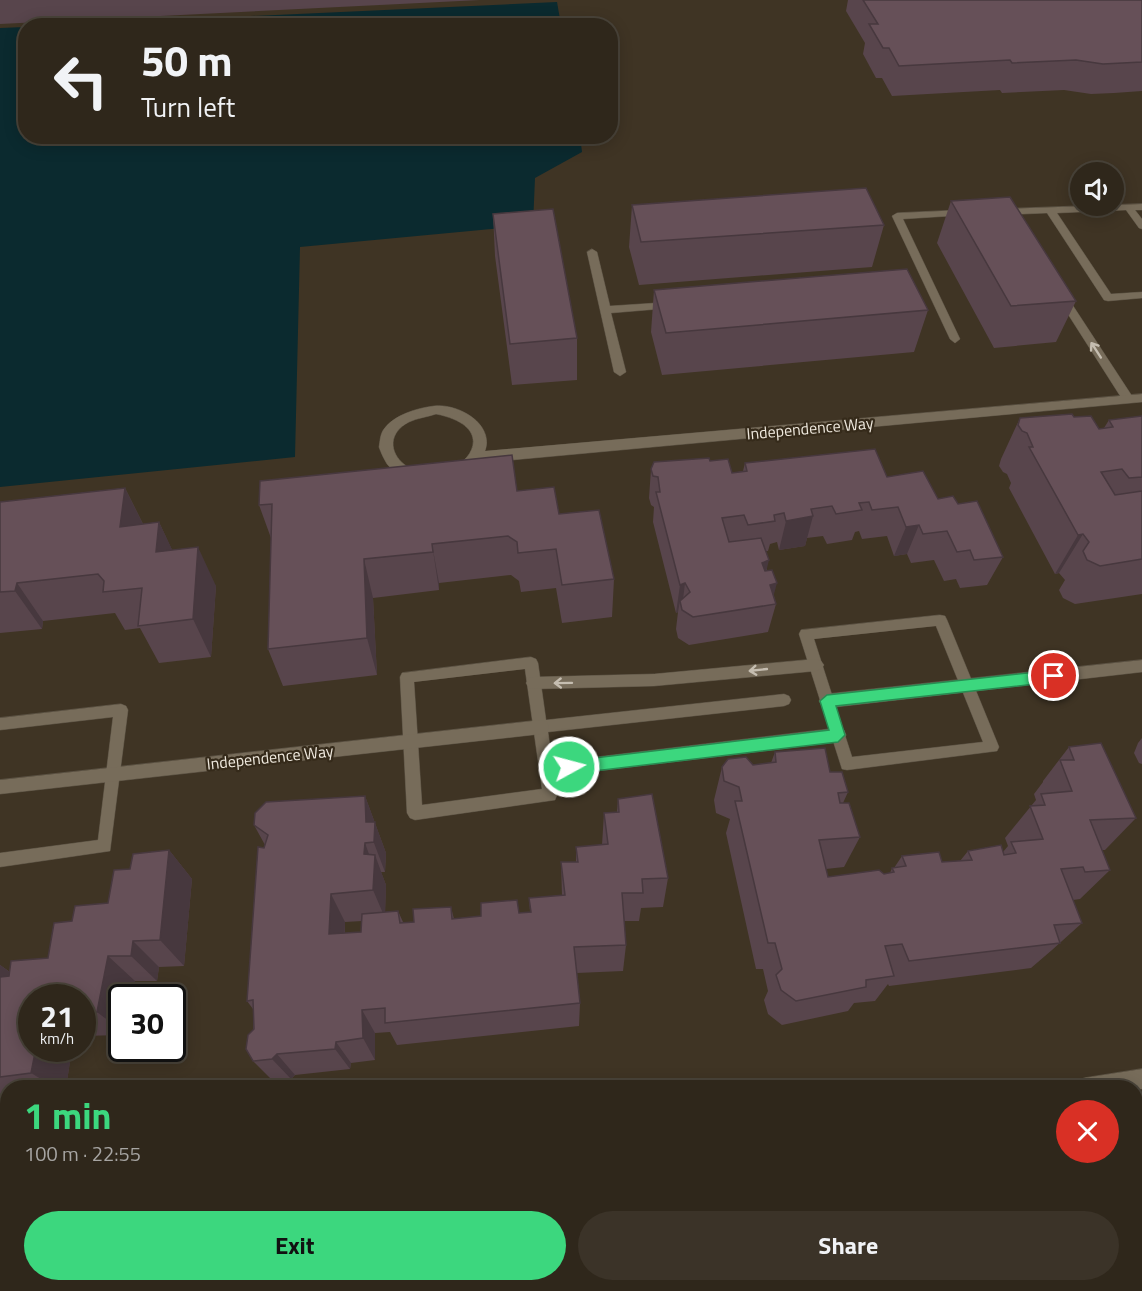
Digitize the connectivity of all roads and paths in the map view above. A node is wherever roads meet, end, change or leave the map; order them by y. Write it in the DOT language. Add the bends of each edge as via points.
graph roads {
  1 [pos="1128,207"];
  2 [pos="1142,207"];
  3 [pos="1050,210"];
  4 [pos="1006,212"];
  5 [pos="1013,221"];
  6 [pos="1142,226"];
  7 [pos="592,252"];
  8 [pos="1058,290"];
  9 [pos="1142,295"];
  10 [pos="687,304"];
  11 [pos="606,310"];
  12 [pos="955,339"];
  13 [pos="620,372"];
  14 [pos="1142,398"];
  15 [pos="1128,399"];
  16 [pos="477,456"];
  17 [pos="816,664"];
  18 [pos="1142,666"];
  19 [pos="534,683"];
  20 [pos="966,686"];
  21 [pos="784,700"];
  22 [pos="827,701"];
  23 [pos="0,724"];
  24 [pos="541,727"];
  25 [pos="838,735"];
  26 [pos="411,741"];
  27 [pos="547,770"];
  28 [pos="113,774"];
  29 [pos="0,787"];
  30 [pos="0,860"];
  1 -- 2 [label="lane"];
  1 -- 3 [label="lane"];
  1 -- 6 [label="lane"];
  3 -- 4 [label="lane"];
  3 -- 9 [label="lane" via="1108,297"];
  4 -- 5 [label="lane"];
  4 -- 12 [label="lane" via="897,216 924,287"];
  7 -- 11 [label="lane"];
  15 -- 8 [label="lane, one-way"];
  10 -- 11 [label="lane"];
  11 -- 13 [label="lane"];
  14 -- 15 [label="street, Independence Way"];
  15 -- 16 [label="street, Independence Way"];
  16 -- 16 [label="street" via="482,443 479,430 469,419 454,412 418,412 402,419 384,443 386,456 396,468 411,476 429,478 457,472"];
  17 -- 19 [label="street, one-way" via="654,680"];
  17 -- 20 [label="lane" via="806,634 940,620"];
  17 -- 22 [label="lane"];
  18 -- 20 [label="street"];
  19 -- 24 [label="lane"];
  19 -- 26 [label="lane" via="531,663 407,677"];
  20 -- 22 [label="street"];
  20 -- 25 [label="lane" via="992,747 847,764"];
  21 -- 24 [label="lane"];
  22 -- 25 [label="lane"];
  23 -- 28 [label="lane" via="121,710"];
  24 -- 26 [label="street, Independence Way"];
  24 -- 27 [label="lane"];
  25 -- 27 [label="street"];
  26 -- 27 [label="lane" via="415,813 550,795"];
  26 -- 28 [label="street, Independence Way"];
  28 -- 29 [label="street, Independence Way"];
  28 -- 30 [label="lane" via="105,846"];
}
